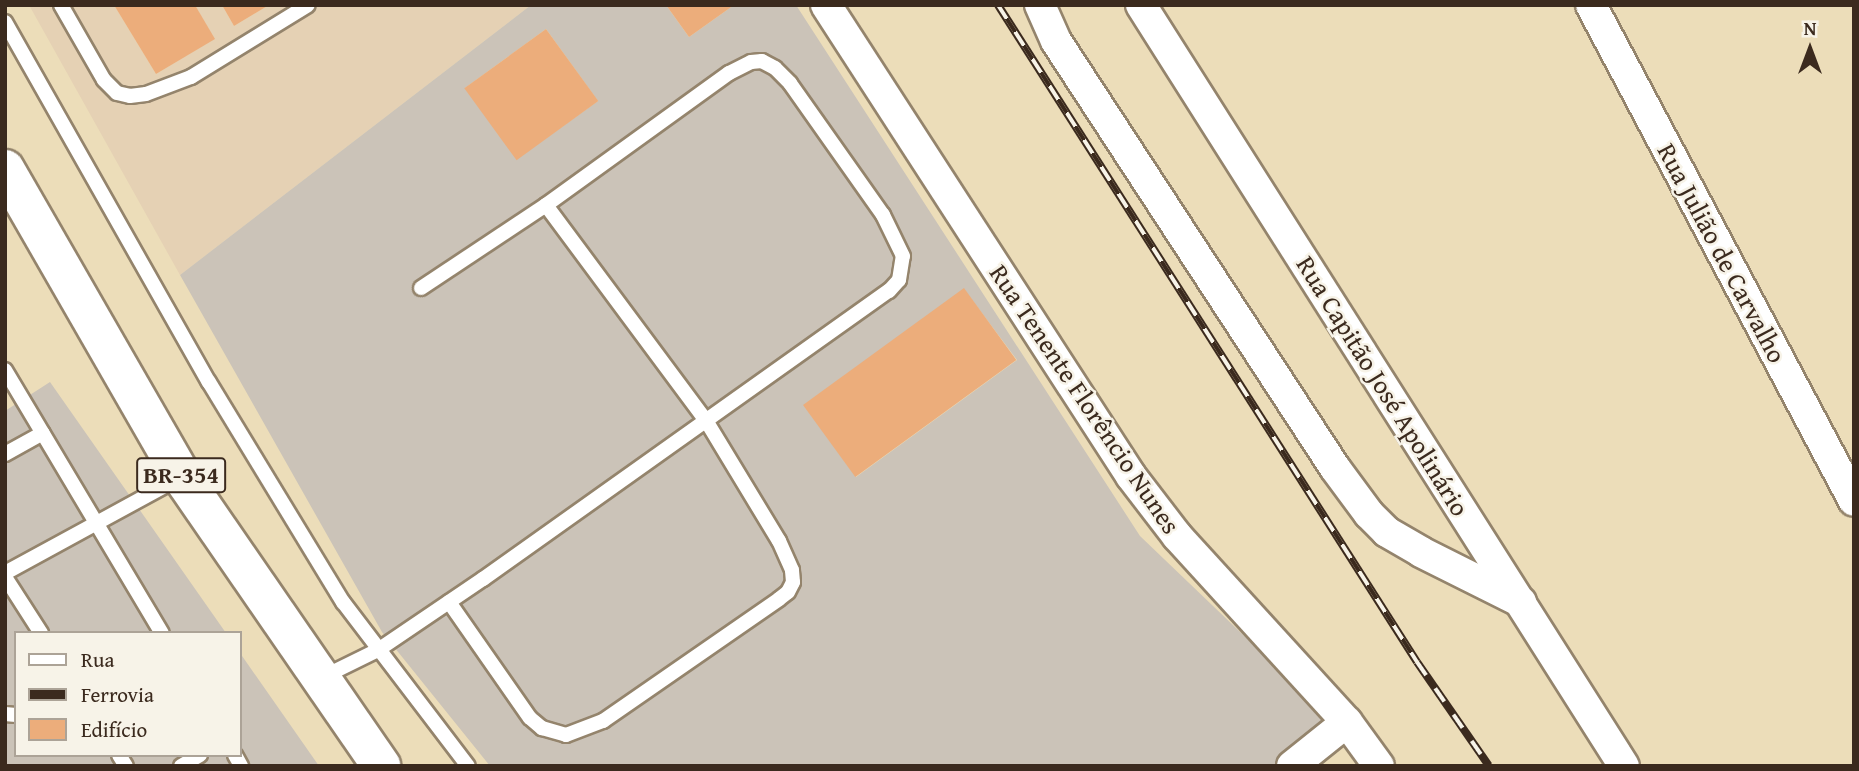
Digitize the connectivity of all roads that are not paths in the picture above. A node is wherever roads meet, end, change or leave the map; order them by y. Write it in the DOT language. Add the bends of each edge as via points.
graph roads {
  1 [pos="61,5"];
  2 [pos="308,5"];
  3 [pos="826,5"];
  4 [pos="1040,5"];
  5 [pos="1141,5"];
  6 [pos="1591,5"];
  7 [pos="5,22"];
  8 [pos="5,169"];
  9 [pos="546,205"];
  10 [pos="16,211"];
  11 [pos="422,288"];
  12 [pos="5,370"];
  13 [pos="707,422"];
  14 [pos="43,433"];
  15 [pos="5,454"];
  16 [pos="182,477"];
  17 [pos="1854,501"];
  18 [pos="98,525"];
  19 [pos="5,575"];
  20 [pos="449,602"];
  21 [pos="1521,603"];
  22 [pos="40,631"];
  23 [pos="161,631"];
  24 [pos="378,650"];
  25 [pos="320,678"];
  26 [pos="1347,722"];
  27 [pos="197,757"];
  28 [pos="181,766"];
  29 [pos="381,766"];
  30 [pos="468,766"];
  31 [pos="1292,766"];
  32 [pos="1379,766"];
  33 [pos="1624,766"];
  1 -- 2 [label="lane" via="104,80 117,93 130,96 191,77"];
  3 -- 26 [label="street, Rua Tenente Florêncio Nunes" via="1131,476 1177,536"];
  4 -- 21 [label="street" via="1056,41 1369,514 1421,552"];
  5 -- 21 [label="street, Rua Capitão José Apolinário"];
  6 -- 17 [label="street, Rua Julião de Carvalho"];
  7 -- 24 [label="lane" via="209,382 343,602"];
  8 -- 10 [label="main road, BR-354"];
  9 -- 11 [label="lane"];
  9 -- 13 [label="lane"];
  9 -- 13 [label="lane" via="744,65 762,61 790,83 897,238 903,270 889,290"];
  10 -- 16 [label="main road, BR-354"];
  12 -- 14 [label="lane"];
  13 -- 20 [label="lane"];
  13 -- 20 [label="lane" via="787,556 793,582 788,593 603,721 566,735 530,718"];
  14 -- 15 [label="lane"];
  14 -- 18 [label="lane"];
  16 -- 18 [label="lane"];
  16 -- 25 [label="main road, BR-354"];
  18 -- 19 [label="lane"];
  18 -- 23 [label="lane"];
  19 -- 22 [label="lane"];
  20 -- 24 [label="lane"];
  21 -- 33 [label="street, Rua Capitão José Apolinário"];
  24 -- 25 [label="lane"];
  24 -- 30 [label="lane"];
  25 -- 29 [label="main road, BR-354"];
  26 -- 31 [label="street"];
  26 -- 32 [label="street, Rua Tenente Florêncio Nunes"];
  27 -- 28 [label="lane"];
}
